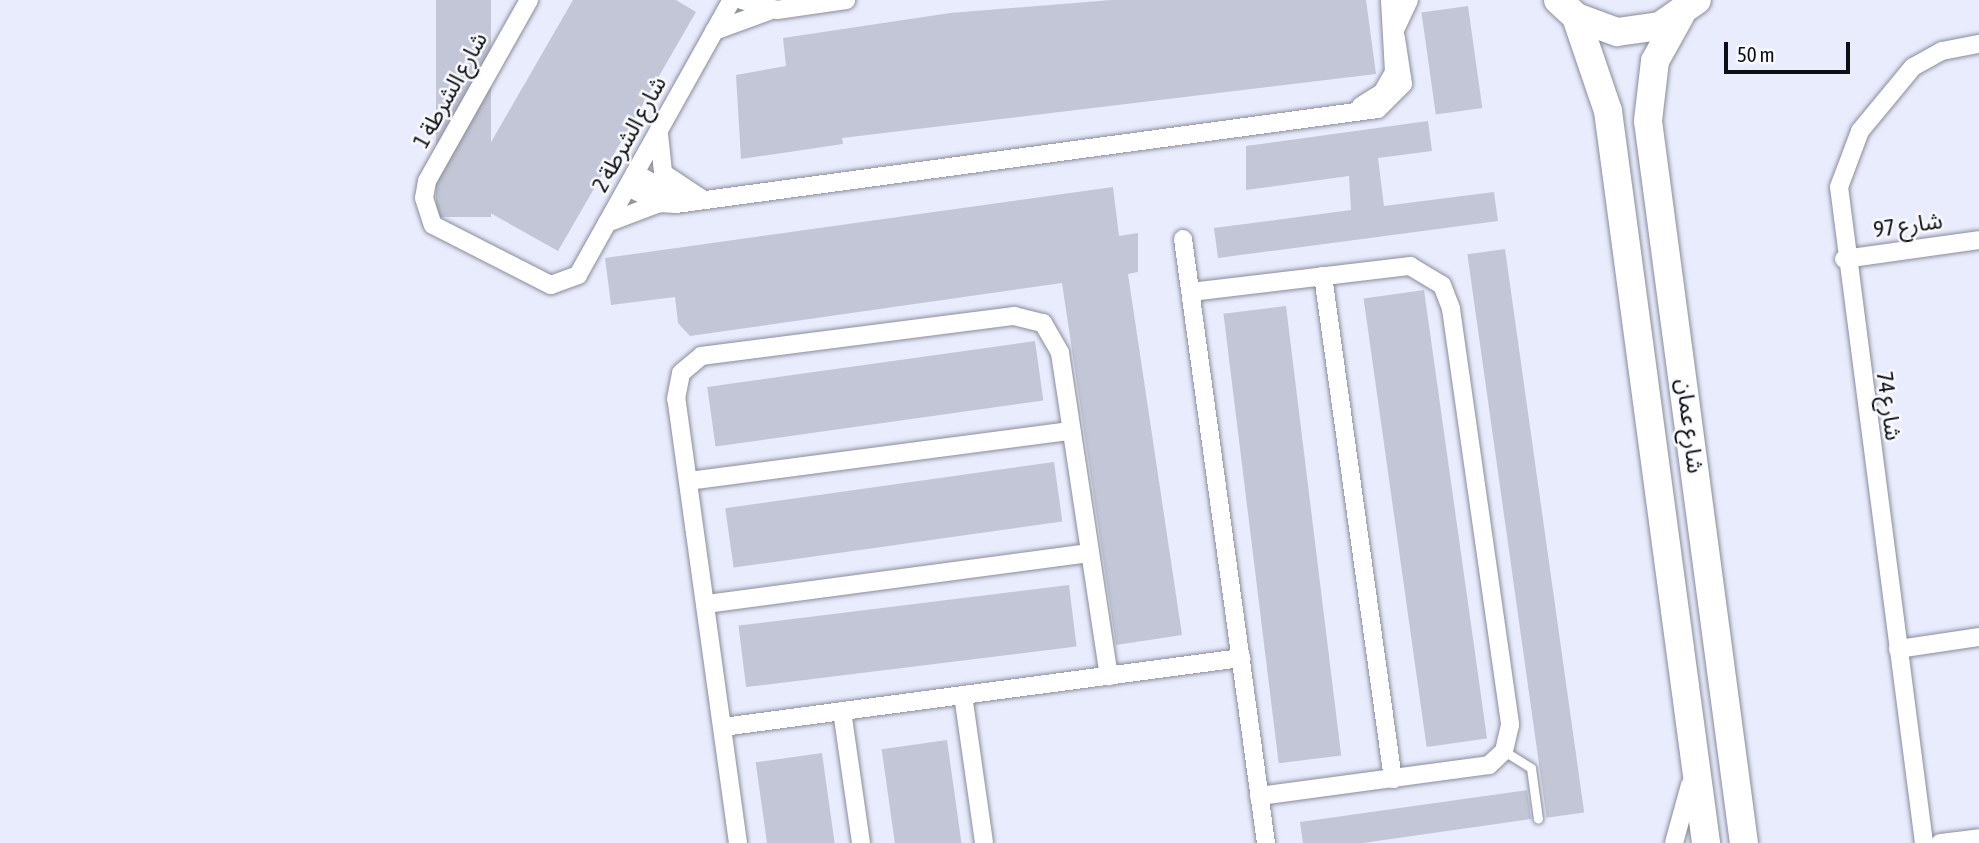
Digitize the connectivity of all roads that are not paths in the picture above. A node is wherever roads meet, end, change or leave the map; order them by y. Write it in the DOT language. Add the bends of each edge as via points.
graph roads {
  1 [pos="529,0"];
  2 [pos="732,0"];
  3 [pos="742,0"];
  4 [pos="846,0"];
  5 [pos="1390,0"];
  6 [pos="1409,0"];
  7 [pos="784,4"];
  8 [pos="1567,8"];
  9 [pos="1688,8"];
  10 [pos="714,31"];
  11 [pos="1395,34"];
  12 [pos="1979,44"];
  13 [pos="660,127"];
  14 [pos="631,180"];
  15 [pos="693,200"];
  16 [pos="660,203"];
  17 [pos="607,223"];
  18 [pos="1183,239"];
  19 [pos="1979,240"];
  20 [pos="1844,258"];
  21 [pos="1323,276"];
  22 [pos="561,284"];
  23 [pos="1191,292"];
  24 [pos="1071,431"];
  25 [pos="689,481"];
  26 [pos="1090,553"];
  27 [pos="707,604"];
  28 [pos="1979,638"];
  29 [pos="1898,649"];
  30 [pos="1241,658"];
  31 [pos="1109,676"];
  32 [pos="963,695"];
  33 [pos="842,711"];
  34 [pos="723,727"];
  35 [pos="1504,751"];
  36 [pos="1694,757"];
  37 [pos="1393,779"];
  38 [pos="1259,796"];
  39 [pos="1538,819"];
  40 [pos="1979,838"];
  41 [pos="738,843"];
  42 [pos="861,843"];
  43 [pos="984,843"];
  44 [pos="1266,843"];
  45 [pos="1674,843"];
  46 [pos="1706,843"];
  47 [pos="1744,843"];
  48 [pos="1924,843"];
  49 [pos="1940,843"];
  1 -- 22 [label="street, شارع الشرطة 1" via="427,181 425,207 433,225 529,279"];
  2 -- 10 [label="street, شارع الشرطة 2"];
  3 -- 7 [label="street"];
  4 -- 7 [label="street"];
  5 -- 11 [label="street"];
  6 -- 11 [label="street"];
  7 -- 10 [label="street"];
  8 -- 9 [label="main road" via="1606,30 1639,32"];
  8 -- 36 [label="main road, شارع عمان" via="1608,111"];
  9 -- 47 [label="main road, شارع عمان" via="1655,61 1648,121"];
  10 -- 13 [label="street, شارع الشرطة 2"];
  11 -- 15 [label="street" via="1387,88 1344,112"];
  12 -- 20 [label="street, شارع 74" via="1920,62 1860,131 1839,187"];
  13 -- 14 [label="street, شارع الشرطة 2"];
  13 -- 15 [label="street" via="663,173"];
  14 -- 15 [label="street"];
  14 -- 16 [label="street"];
  14 -- 17 [label="street, شارع الشرطة 2"];
  15 -- 16 [label="street"];
  16 -- 17 [label="street"];
  17 -- 22 [label="street, شارع الشرطة 2" via="578,275"];
  18 -- 23 [label="street"];
  19 -- 20 [label="street, شارع 97"];
  20 -- 29 [label="street, شارع 74"];
  21 -- 23 [label="street"];
  21 -- 35 [label="street" via="1410,266 1437,278 1450,300 1510,725"];
  21 -- 37 [label="street"];
  23 -- 30 [label="street"];
  24 -- 25 [label="street"];
  24 -- 25 [label="street" via="1060,353 1044,323 1031,318 736,353 693,376 682,430"];
  24 -- 26 [label="street"];
  25 -- 27 [label="street"];
  26 -- 27 [label="street"];
  26 -- 31 [label="street"];
  27 -- 34 [label="street"];
  28 -- 29 [label="street"];
  29 -- 48 [label="street, شارع 74"];
  30 -- 31 [label="street"];
  30 -- 38 [label="street"];
  31 -- 32 [label="street"];
  32 -- 33 [label="street"];
  32 -- 43 [label="street"];
  33 -- 34 [label="street"];
  33 -- 42 [label="street"];
  34 -- 41 [label="street"];
  35 -- 37 [label="street" via="1489,765 1471,770"];
  35 -- 39 [label="lane" via="1531,768"];
  36 -- 45 [label="street"];
  36 -- 46 [label="main road, شارع عمان"];
  37 -- 38 [label="street"];
  38 -- 44 [label="street"];
  40 -- 49 [label="street"];
}
